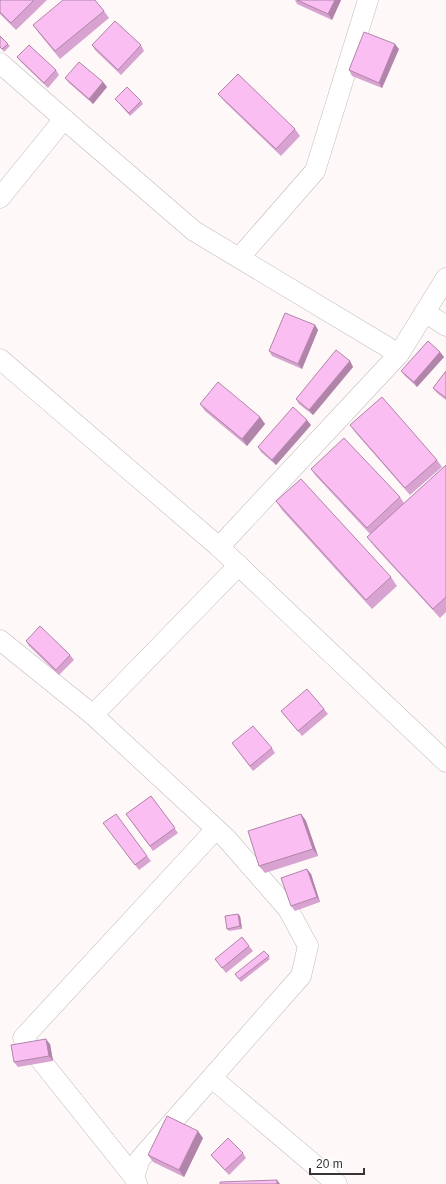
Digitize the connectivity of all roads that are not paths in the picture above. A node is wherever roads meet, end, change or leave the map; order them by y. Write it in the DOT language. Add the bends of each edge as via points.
graph roads {
  1 [pos="368,0"];
  2 [pos="0,63"];
  3 [pos="64,119"];
  4 [pos="0,198"];
  5 [pos="239,258"];
  6 [pos="446,278"];
  7 [pos="425,312"];
  8 [pos="446,326"];
  9 [pos="399,354"];
  10 [pos="0,359"];
  11 [pos="219,547"];
  12 [pos="239,565"];
  13 [pos="0,640"];
  14 [pos="93,715"];
  15 [pos="446,762"];
  16 [pos="216,829"];
  17 [pos="212,1078"];
  18 [pos="135,1180"];
  19 [pos="337,1184"];
  1 -- 5 [label="street" via="315,171"];
  2 -- 3 [label="street"];
  3 -- 4 [label="street"];
  3 -- 5 [label="street" via="194,231"];
  5 -- 9 [label="street"];
  6 -- 7 [label="street"];
  7 -- 8 [label="street"];
  7 -- 9 [label="street"];
  9 -- 11 [label="street"];
  10 -- 11 [label="street"];
  11 -- 12 [label="street"];
  12 -- 14 [label="street"];
  12 -- 15 [label="street"];
  13 -- 14 [label="street"];
  14 -- 16 [label="street"];
  16 -- 17 [label="street" via="288,909 308,946 301,976"];
  16 -- 18 [label="street" via="23,1038"];
  17 -- 18 [label="street" via="140,1159"];
  17 -- 19 [label="street"];
}
